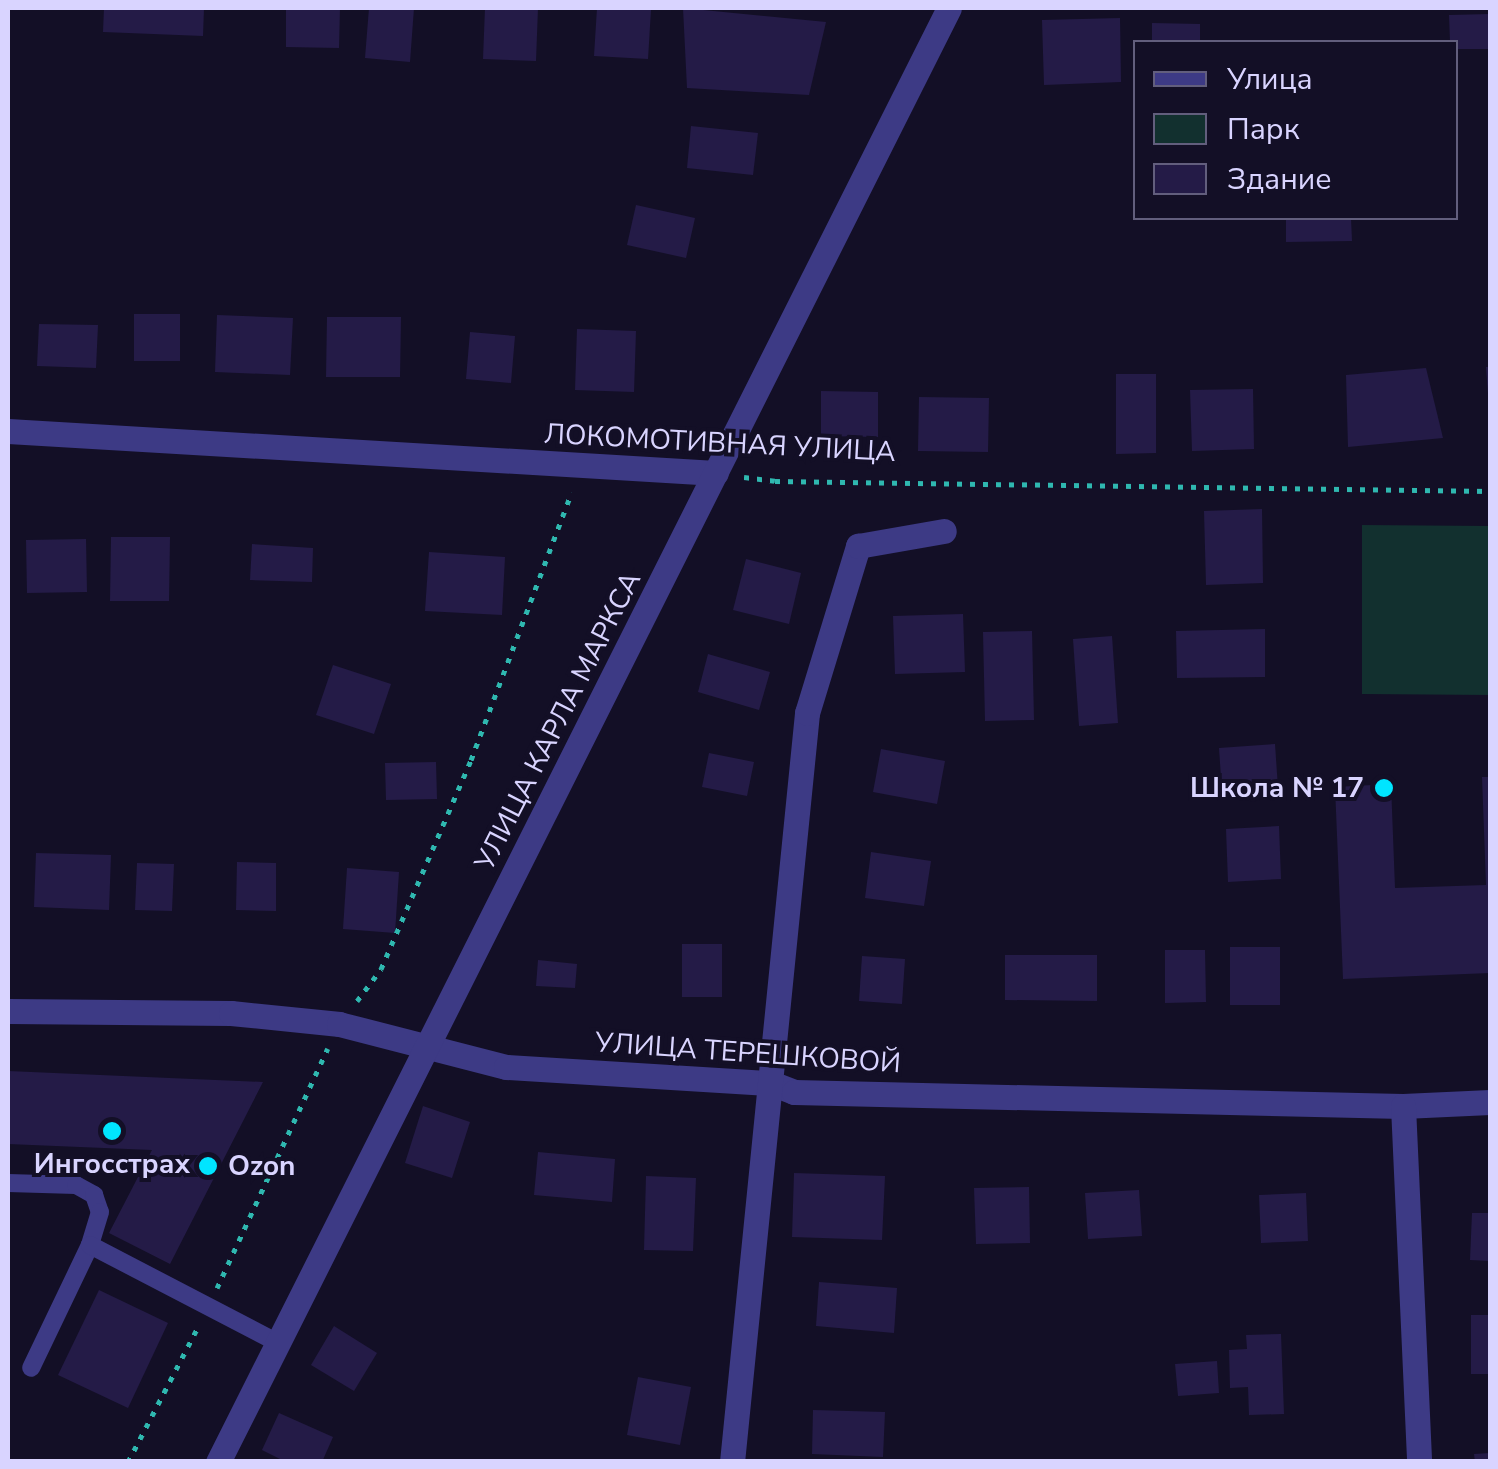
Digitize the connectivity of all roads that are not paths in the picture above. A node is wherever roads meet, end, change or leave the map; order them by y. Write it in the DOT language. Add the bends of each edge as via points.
graph roads {
  1 [pos="949,8"];
  2 [pos="8,431"];
  3 [pos="716,473"];
  4 [pos="944,530"];
  5 [pos="8,1011"];
  6 [pos="427,1048"];
  7 [pos="771,1083"];
  8 [pos="1490,1102"];
  9 [pos="1402,1106"];
  10 [pos="8,1182"];
  11 [pos="90,1245"];
  12 [pos="278,1343"];
  13 [pos="31,1368"];
  14 [pos="218,1462"];
  15 [pos="732,1462"];
  16 [pos="1420,1462"];
  1 -- 3 [label="street, УЛИЦА КАРЛА МАРКСА"];
  2 -- 3 [label="street, ЛОКОМОТИВНАЯ УЛИЦА"];
  3 -- 6 [label="street, УЛИЦА КАРЛА МАРКСА"];
  4 -- 7 [label="street" via="858,546 806,713"];
  5 -- 6 [label="street, УЛИЦА ТЕРЕШКОВОЙ" via="231,1013 339,1024"];
  6 -- 7 [label="street, УЛИЦА ТЕРЕШКОВОЙ" via="506,1067"];
  6 -- 12 [label="street, УЛИЦА КАРЛА МАРКСА"];
  7 -- 9 [label="street, УЛИЦА ТЕРЕШКОВОЙ" via="794,1092"];
  7 -- 15 [label="street"];
  8 -- 9 [label="street, УЛИЦА ТЕРЕШКОВОЙ"];
  9 -- 16 [label="street"];
  10 -- 11 [label="lane" via="76,1185 94,1195 100,1212"];
  11 -- 12 [label="lane"];
  11 -- 13 [label="lane"];
  12 -- 14 [label="street, УЛИЦА КАРЛА МАРКСА"];
}
